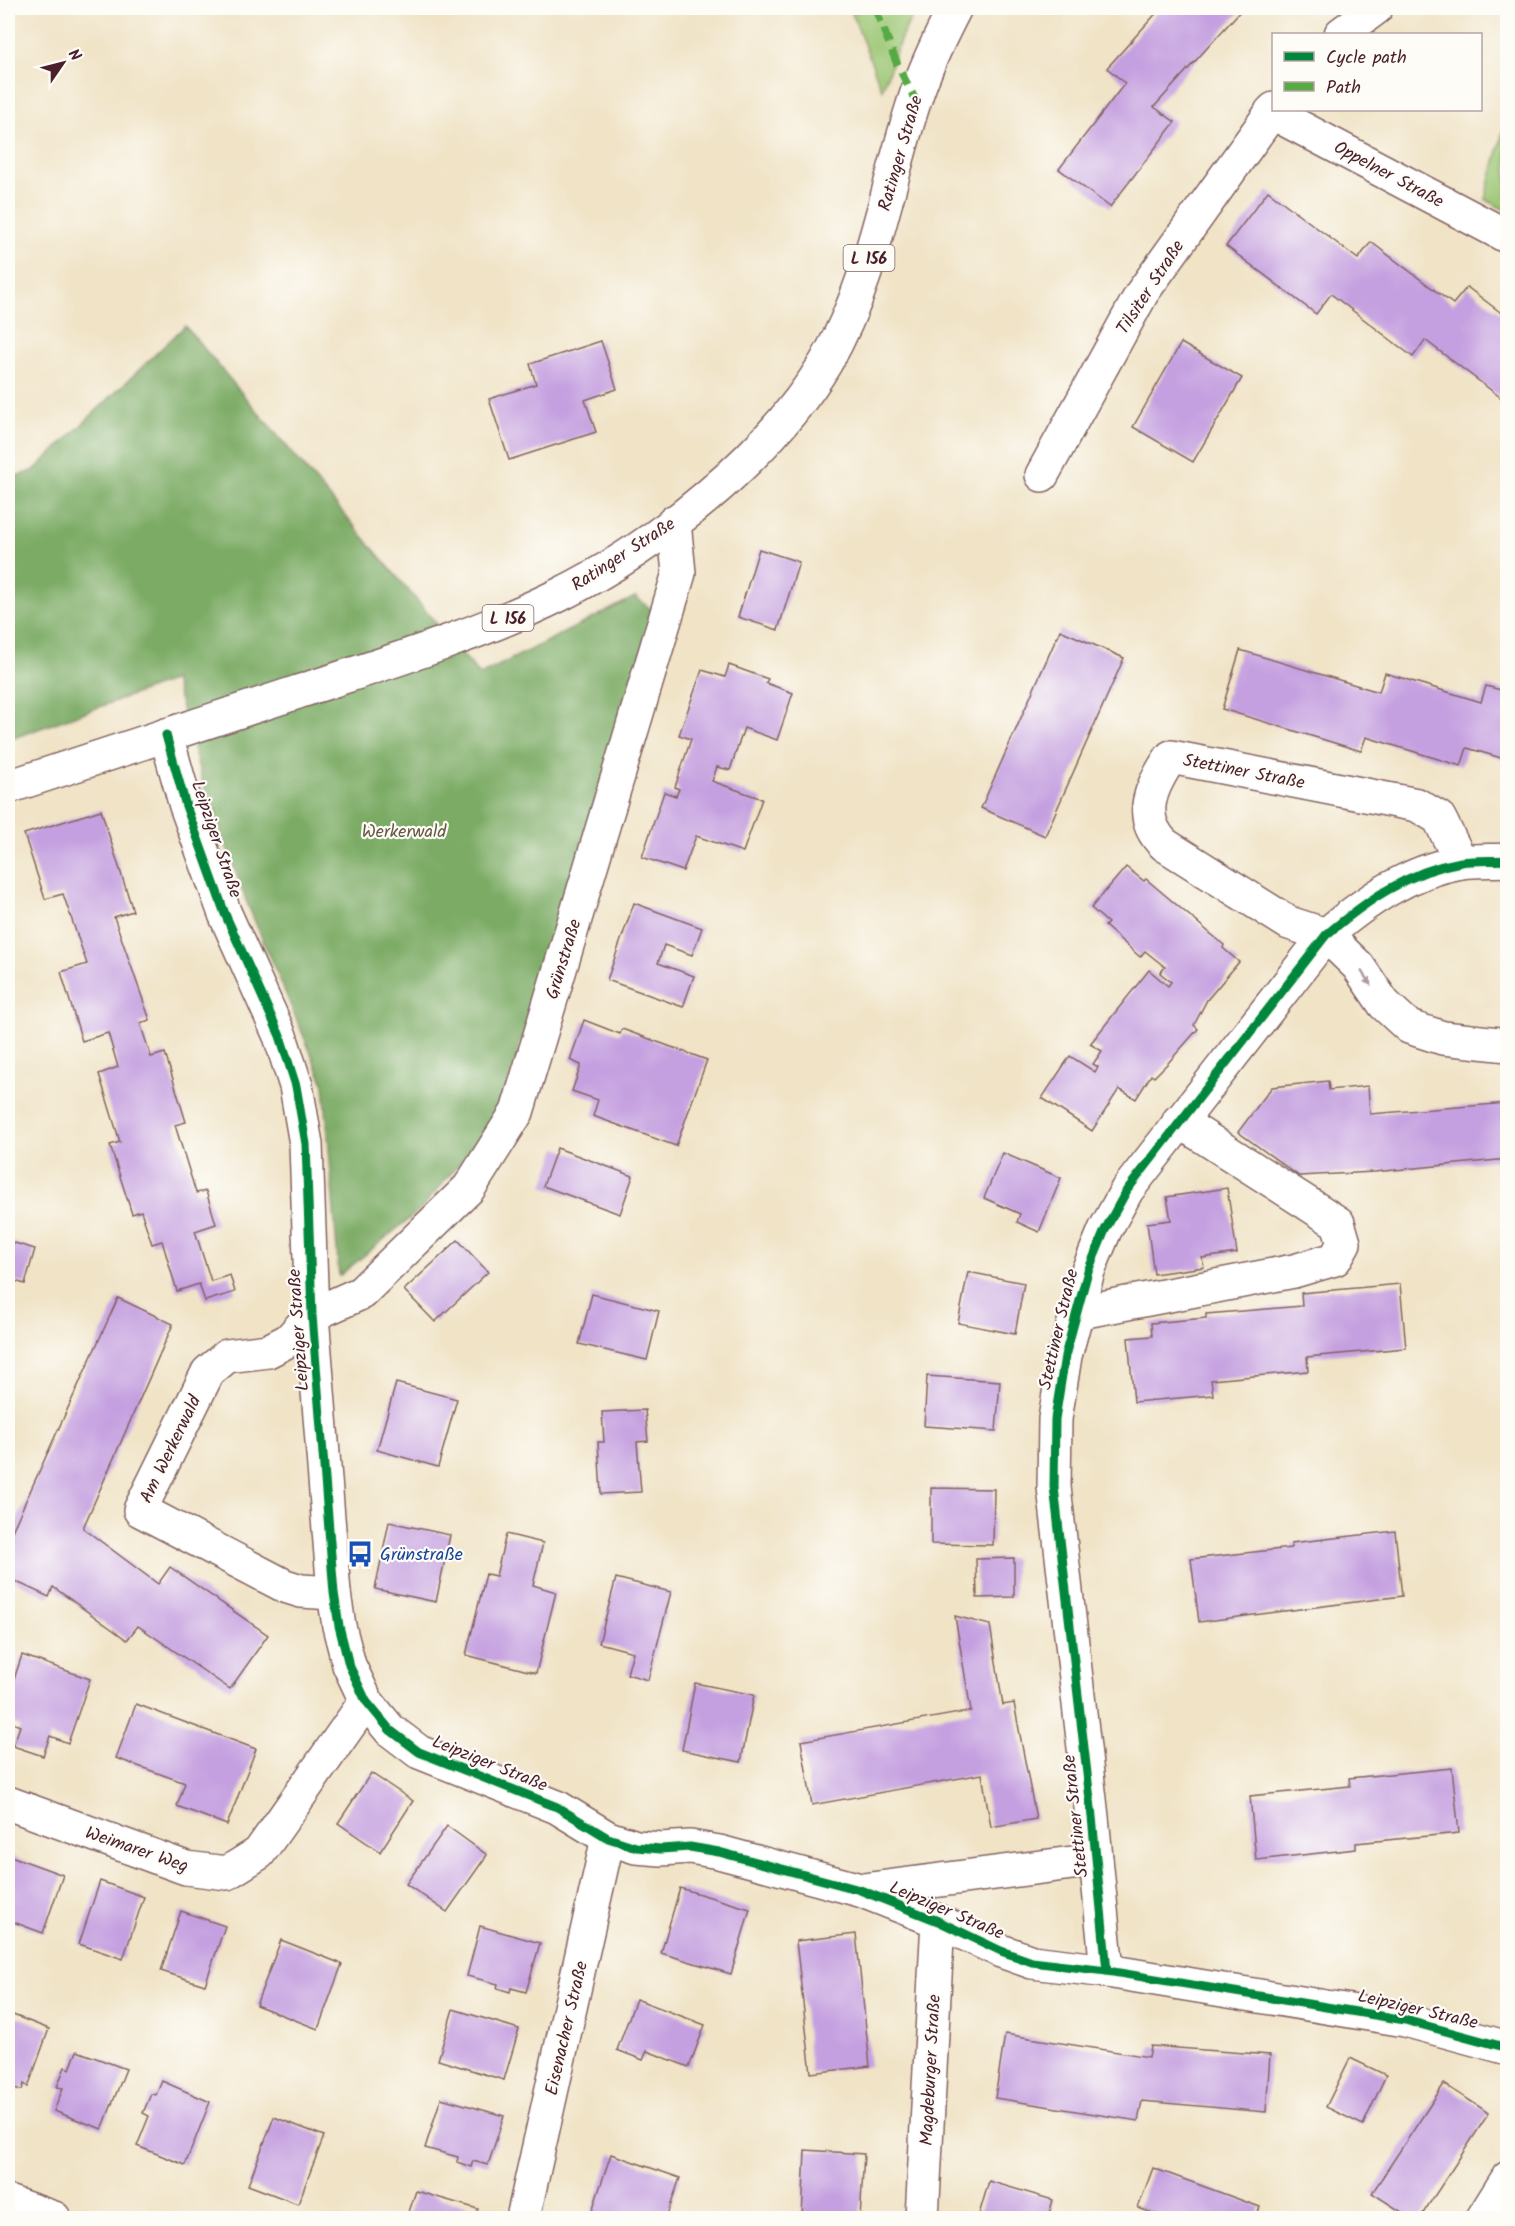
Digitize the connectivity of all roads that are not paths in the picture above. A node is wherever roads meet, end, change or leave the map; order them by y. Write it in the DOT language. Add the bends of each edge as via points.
graph roads {
  1 [pos="955,8"];
  2 [pos="1376,8"];
  3 [pos="1342,33"];
  4 [pos="1272,111"];
  5 [pos="1508,237"];
  6 [pos="1042,475"];
  7 [pos="674,522"];
  8 [pos="166,735"];
  9 [pos="8,787"];
  10 [pos="1508,860"];
  11 [pos="1461,862"];
  12 [pos="1326,935"];
  13 [pos="1508,1045"];
  14 [pos="1179,1121"];
  15 [pos="1075,1313"];
  16 [pos="312,1316"];
  17 [pos="334,1593"];
  18 [pos="366,1701"];
  19 [pos="8,1803"];
  20 [pos="608,1838"];
  21 [pos="1096,1860"];
  22 [pos="860,1890"];
  23 [pos="938,1921"];
  24 [pos="1107,1971"];
  25 [pos="1508,2048"];
  26 [pos="1508,2178"];
  27 [pos="8,2202"];
  28 [pos="54,2218"];
  29 [pos="524,2218"];
  30 [pos="922,2218"];
  31 [pos="1483,2218"];
  1 -- 7 [label="street, Ratinger Straße / L 156" via="915,99 866,271 846,324 825,363 775,431 730,476"];
  2 -- 3 [label="street"];
  4 -- 5 [label="street, Oppelner Straße"];
  4 -- 6 [label="street, Tilsiter Straße" via="1142,293"];
  7 -- 8 [label="street, Ratinger Straße / L 156" via="561,594 498,622"];
  7 -- 16 [label="street, Grünstraße" via="679,573 517,1112 469,1188 446,1212 361,1293"];
  8 -- 9 [label="street, Ratinger Straße / L 156"];
  8 -- 16 [label="street, Leipziger Straße" via="186,806 225,914 280,1036 296,1086 306,1144"];
  10 -- 11 [label="street, Stettiner Straße"];
  11 -- 12 [label="street, Stettiner Straße" via="1388,889"];
  11 -- 12 [label="street, Stettiner Straße" via="1439,818 1417,805 1171,757 1148,800 1148,816 1158,838 1280,918"];
  12 -- 13 [label="street, Stettiner Straße, one-way" via="1358,966 1384,1004 1409,1027 1443,1038"];
  12 -- 14 [label="street, Stettiner Straße"];
  14 -- 15 [label="street, Stettiner Straße" via="1127,1190 1105,1230"];
  14 -- 15 [label="street" via="1338,1223 1344,1243 1335,1259 1294,1271"];
  15 -- 21 [label="street, Stettiner Straße" via="1055,1419 1054,1486"];
  16 -- 17 [label="street, Leipziger Straße"];
  16 -- 17 [label="street, Am Werkerwald" via="289,1340 268,1351 227,1356 208,1372 140,1510 285,1586"];
  17 -- 18 [label="street, Leipziger Straße" via="350,1665"];
  18 -- 19 [label="street, Weimarer Weg" via="259,1853 226,1873 186,1868"];
  18 -- 20 [label="street, Leipziger Straße" via="390,1730 419,1752 557,1808"];
  20 -- 22 [label="street, Leipziger Straße" via="636,1847 690,1847 719,1852"];
  20 -- 29 [label="street, Eisenacher Straße"];
  21 -- 22 [label="street, Leipziger Straße"];
  21 -- 24 [label="street, Stettiner Straße"];
  22 -- 23 [label="street, Leipziger Straße"];
  23 -- 24 [label="street, Leipziger Straße" via="1032,1962"];
  23 -- 30 [label="street, Magdeburger Straße"];
  24 -- 25 [label="street, Leipziger Straße" via="1405,2020"];
  26 -- 31 [label="street"];
  27 -- 28 [label="street"];
}
